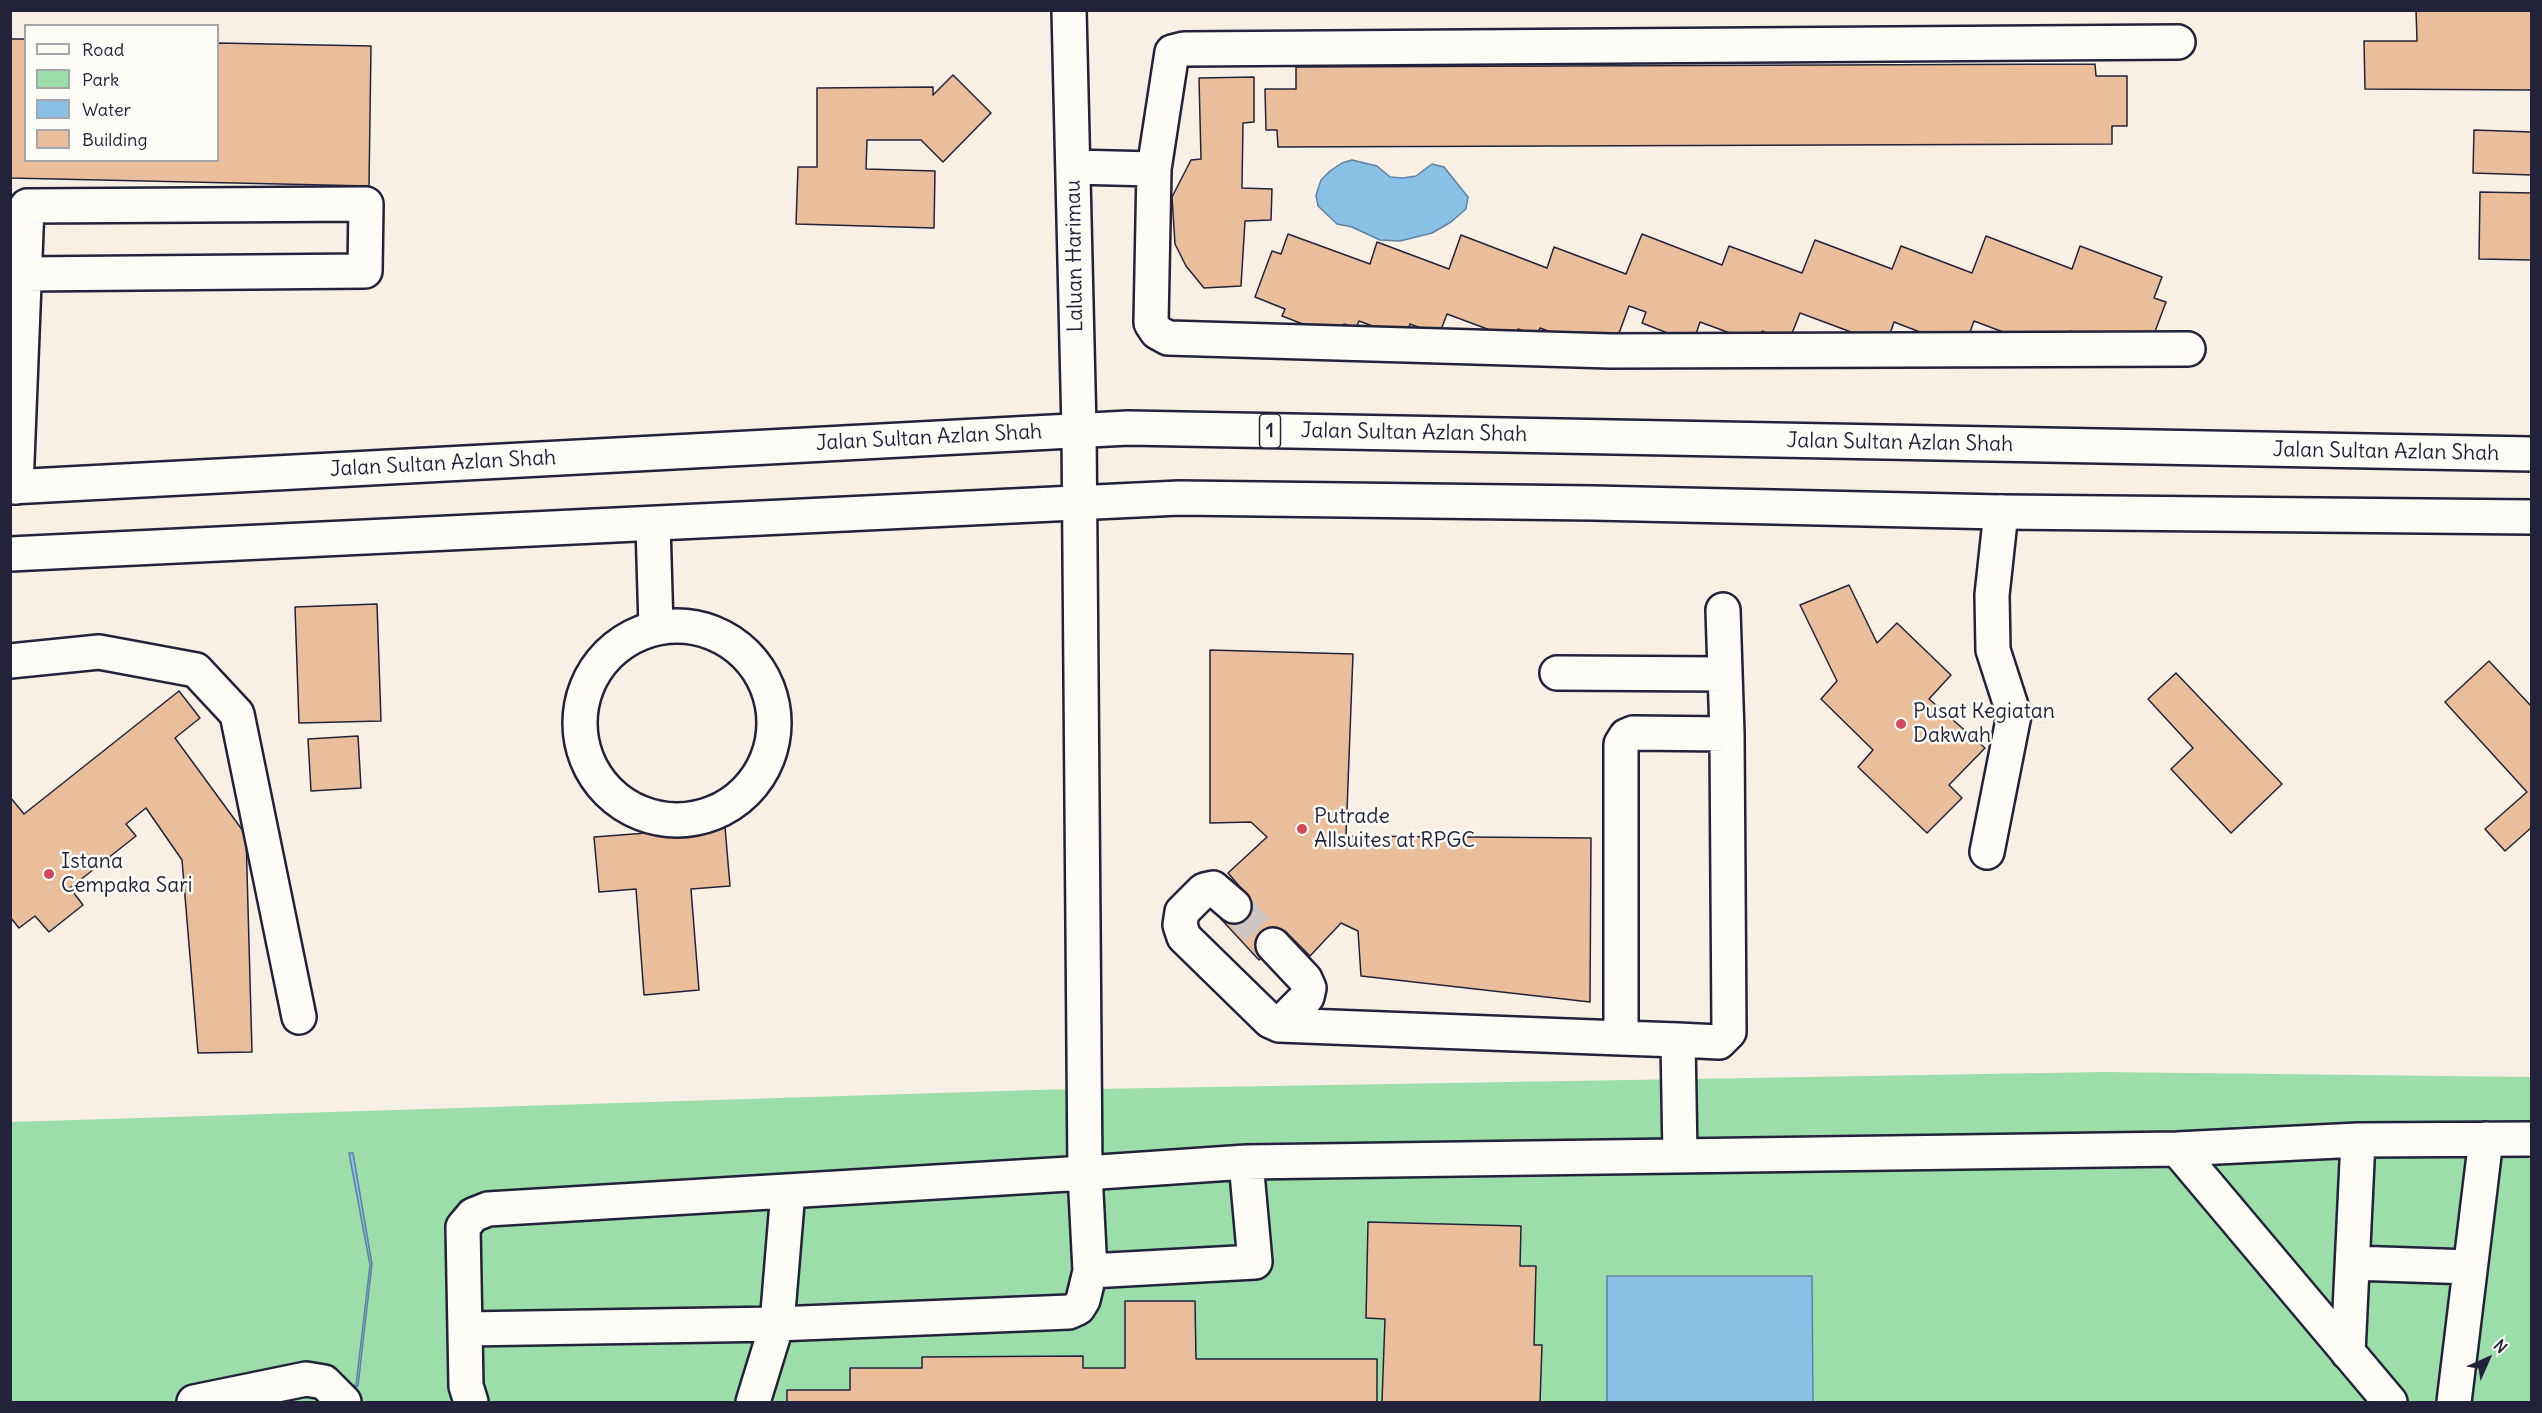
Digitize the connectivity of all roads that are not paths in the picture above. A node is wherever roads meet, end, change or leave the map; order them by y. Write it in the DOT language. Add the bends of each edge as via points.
graph roads {
  1 [pos="1069,10"];
  2 [pos="2178,42"];
  3 [pos="1073,167"];
  4 [pos="1154,169"];
  5 [pos="24,274"];
  6 [pos="2188,349"];
  7 [pos="1079,429"];
  8 [pos="2532,454"];
  9 [pos="13,487"];
  10 [pos="1078,501"];
  11 [pos="2001,513"];
  12 [pos="2532,517"];
  13 [pos="653,525"];
  14 [pos="10,554"];
  15 [pos="1723,610"];
  16 [pos="656,627"];
  17 [pos="10,661"];
  18 [pos="1557,673"];
  19 [pos="1725,674"];
  20 [pos="1727,734"];
  21 [pos="1988,852"];
  22 [pos="1234,906"];
  23 [pos="1273,945"];
  24 [pos="298,1017"];
  25 [pos="1279,1025"];
  26 [pos="1621,1038"];
  27 [pos="1678,1040"];
  28 [pos="2486,1138"];
  29 [pos="2532,1139"];
  30 [pos="2358,1140"];
  31 [pos="2177,1149"];
  32 [pos="1680,1156"];
  33 [pos="1246,1162"];
  34 [pos="1085,1173"];
  35 [pos="788,1191"];
  36 [pos="2353,1263"];
  37 [pos="2470,1267"];
  38 [pos="1090,1271"];
  39 [pos="777,1324"];
  40 [pos="465,1329"];
  41 [pos="2348,1353"];
  42 [pos="337,1395"];
  43 [pos="194,1402"];
  44 [pos="471,1402"];
  45 [pos="753,1402"];
  46 [pos="2390,1402"];
  47 [pos="2454,1402"];
  1 -- 3 [label="main road, Laluan Harimau"];
  2 -- 4 [label="main road" via="1184,49 1172,52 1168,60"];
  3 -- 4 [label="main road"];
  3 -- 7 [label="main road, Laluan Harimau"];
  4 -- 6 [label="main road" via="1151,323 1168,338 1611,351"];
  5 -- 5 [label="main road" via="27,206 366,204 365,272"];
  5 -- 9 [label="main road"];
  7 -- 8 [label="main road, Jalan Sultan Azlan Shah / 1"];
  7 -- 9 [label="main road, Jalan Sultan Azlan Shah / 1"];
  7 -- 10 [label="main road, Laluan Harimau"];
  10 -- 11 [label="main road" via="1179,498 1558,502"];
  10 -- 13 [label="main road"];
  10 -- 34 [label="main road, Laluan Harimau"];
  11 -- 12 [label="main road"];
  11 -- 21 [label="main road" via="1992,595 1993,650 2014,715"];
  13 -- 14 [label="main road"];
  13 -- 16 [label="main road"];
  15 -- 19 [label="main road"];
  16 -- 16 [label="main road" via="689,626 721,635 747,656 766,683 774,715 771,748 758,778 735,801 707,815 675,820 645,815 617,799 596,777 583,748 580,716 586,685 603,659 627,639"];
  17 -- 24 [label="main road" via="99,652 196,670 237,714"];
  18 -- 19 [label="main road"];
  19 -- 20 [label="main road"];
  20 -- 26 [label="main road" via="1633,733 1621,744"];
  20 -- 27 [label="main road" via="1729,1032 1719,1042"];
  22 -- 25 [label="main road" via="1214,888 1204,890 1182,912 1180,925 1184,937 1270,1021"];
  23 -- 25 [label="main road" via="1309,988 1307,997"];
  25 -- 26 [label="main road"];
  26 -- 27 [label="main road"];
  27 -- 32 [label="main road"];
  28 -- 29 [label="main road"];
  28 -- 30 [label="main road"];
  28 -- 37 [label="main road"];
  30 -- 31 [label="main road"];
  30 -- 36 [label="main road"];
  31 -- 32 [label="main road"];
  31 -- 41 [label="main road"];
  32 -- 33 [label="main road"];
  33 -- 34 [label="main road"];
  33 -- 38 [label="main road" via="1255,1262"];
  34 -- 35 [label="main road"];
  34 -- 38 [label="main road, Laluan Harimau"];
  35 -- 39 [label="main road"];
  35 -- 40 [label="main road" via="488,1209 473,1215 463,1227"];
  36 -- 37 [label="main road"];
  36 -- 41 [label="main road"];
  37 -- 47 [label="main road"];
  38 -- 39 [label="main road, Laluan Harimau" via="1083,1300 1069,1312"];
  39 -- 40 [label="main road, Laluan Harimau"];
  39 -- 45 [label="main road"];
  40 -- 44 [label="main road" via="466,1386"];
  41 -- 46 [label="main road"];
  42 -- 43 [label="main road" via="306,1379"];
}
